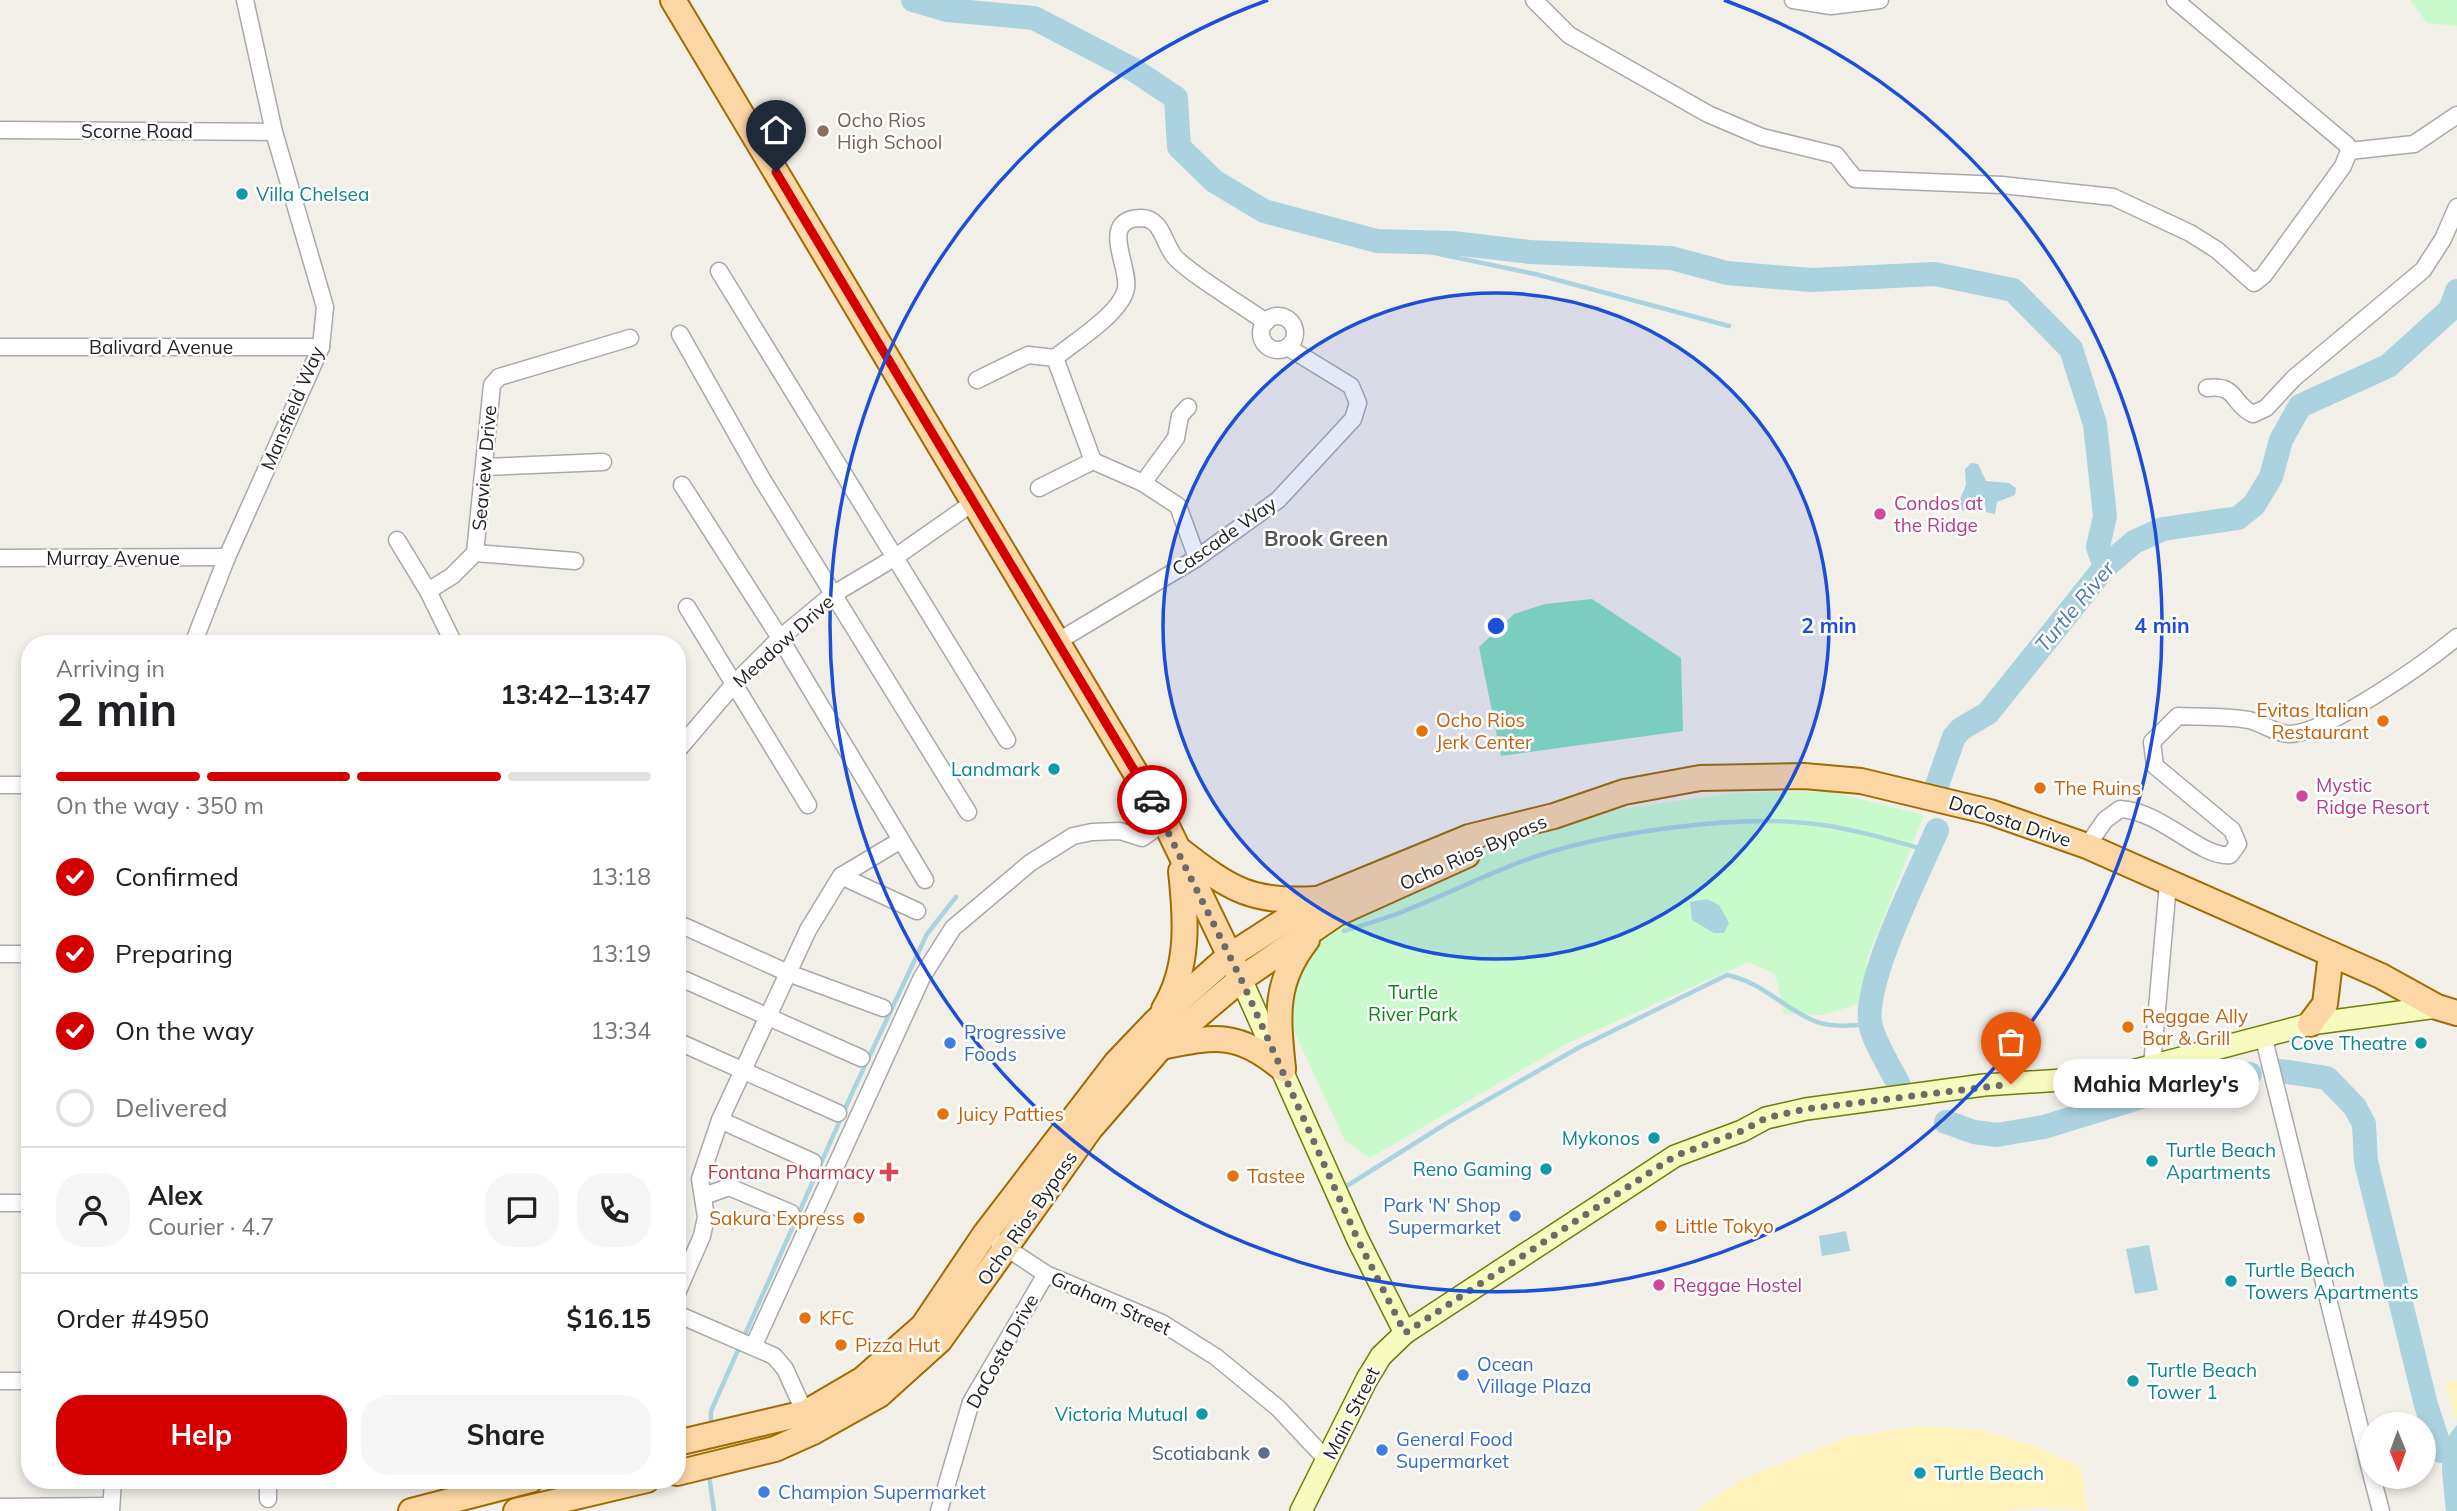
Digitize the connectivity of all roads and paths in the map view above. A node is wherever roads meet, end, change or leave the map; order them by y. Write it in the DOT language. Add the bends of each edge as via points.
graph roads {
  1 [pos="245,0"];
  2 [pos="673,0"];
  3 [pos="1534,0"];
  4 [pos="1793,0"];
  5 [pos="1880,0"];
  6 [pos="2175,0"];
  7 [pos="2457,115"];
  8 [pos="0,130"];
  9 [pos="274,132"];
  10 [pos="2349,151"];
  11 [pos="2457,207"];
  12 [pos="719,271"];
  13 [pos="1266,322"];
  14 [pos="680,334"];
  15 [pos="630,338"];
  16 [pos="321,346"];
  17 [pos="0,347"];
  18 [pos="1289,348"];
  19 [pos="1055,358"];
  20 [pos="977,380"];
  21 [pos="2207,388"];
  22 [pos="1188,407"];
  23 [pos="1093,461"];
  24 [pos="603,462"];
  25 [pos="485,467"];
  26 [pos="1143,483"];
  27 [pos="682,485"];
  28 [pos="1039,488"];
  29 [pos="974,502"];
  30 [pos="397,540"];
  31 [pos="475,553"];
  32 [pos="227,557"];
  33 [pos="0,558"];
  34 [pos="894,558"];
  35 [pos="1197,558"];
  36 [pos="575,561"];
  37 [pos="428,591"];
  38 [pos="832,594"];
  39 [pos="687,607"];
  40 [pos="197,635"];
  41 [pos="450,635"];
  42 [pos="2457,636"];
  43 [pos="780,638"];
  44 [pos="1055,643"];
  45 [pos="734,684"];
  46 [pos="686,740"];
  47 [pos="1007,740"];
  48 [pos="0,785"];
  49 [pos="21,785"];
  50 [pos="808,805"];
  51 [pos="968,812"];
  52 [pos="1554,816"];
  53 [pos="1165,822"];
  54 [pos="901,840"];
  55 [pos="2087,846"];
  56 [pos="1178,848"];
  57 [pos="841,876"];
  58 [pos="925,880"];
  59 [pos="2168,884"];
  60 [pos="1327,907"];
  61 [pos="917,911"];
  62 [pos="686,927"];
  63 [pos="0,954"];
  64 [pos="21,954"];
  65 [pos="2331,954"];
  66 [pos="1228,957"];
  67 [pos="788,973"];
  68 [pos="1241,979"];
  69 [pos="686,980"];
  70 [pos="883,1008"];
  71 [pos="2447,1010"];
  72 [pos="768,1017"];
  73 [pos="1156,1021"];
  74 [pos="2310,1024"];
  75 [pos="2263,1035"];
  76 [pos="686,1045"];
  77 [pos="1161,1047"];
  78 [pos="860,1058"];
  79 [pos="2152,1066"];
  80 [pos="1283,1069"];
  81 [pos="744,1070"];
  82 [pos="838,1113"];
  83 [pos="720,1121"];
  84 [pos="813,1162"];
  85 [pos="704,1196"];
  86 [pos="0,1203"];
  87 [pos="21,1203"];
  88 [pos="791,1213"];
  89 [pos="995,1241"];
  90 [pos="686,1272"];
  91 [pos="1046,1274"];
  92 [pos="686,1318"];
  93 [pos="1405,1333"];
  94 [pos="748,1343"];
  95 [pos="0,1381"];
  96 [pos="21,1381"];
  97 [pos="804,1413"];
  98 [pos="2359,1423"];
  99 [pos="686,1441"];
  100 [pos="1327,1460"];
  101 [pos="686,1472"];
  102 [pos="112,1489"];
  103 [pos="268,1489"];
  104 [pos="507,1489"];
  105 [pos="609,1489"];
  106 [pos="2376,1489"];
  107 [pos="268,1499"];
  108 [pos="467,1504"];
  109 [pos="0,1507"];
  110 [pos="111,1509"];
  111 [pos="411,1511"];
  112 [pos="517,1511"];
  113 [pos="939,1511"];
  114 [pos="1301,1511"];
  115 [pos="2381,1511"];
  1 -- 9 [label="street, Mansfield Way"];
  2 -- 29 [label="main road"];
  3 -- 10 [label="street" via="1570,35 1708,114 1762,137 1836,155 1855,179 2002,185 2113,197 2190,233 2254,283 2343,166"];
  4 -- 5 [label="street" via="1831,6"];
  6 -- 10 [label="street"];
  7 -- 10 [label="street" via="2422,142"];
  8 -- 9 [label="street, Scorne Road"];
  9 -- 16 [label="street, Mansfield Way" via="325,307"];
  11 -- 21 [label="street" via="2423,270 2311,363 2266,408 2253,414 2224,387"];
  12 -- 34 [label="street"];
  13 -- 18 [label="street" via="1261,331 1266,345"];
  13 -- 18 [label="street" via="1276,317 1292,324 1295,335"];
  13 -- 19 [label="street" via="1175,257 1156,223 1144,218 1121,225 1116,236 1127,277 1116,311"];
  14 -- 38 [label="street"];
  15 -- 25 [label="street, Seaview Drive" via="499,377 492,385"];
  16 -- 17 [label="street, Balivard Avenue"];
  16 -- 32 [label="street, Mansfield Way"];
  18 -- 35 [label="street, Cascade Way" via="1351,386 1358,402 1353,419 1278,500"];
  19 -- 20 [label="street" via="1028,355"];
  19 -- 23 [label="street"];
  22 -- 26 [label="street" via="1180,416 1176,438"];
  23 -- 26 [label="street"];
  23 -- 28 [label="street"];
  24 -- 25 [label="street"];
  25 -- 31 [label="street, Seaview Drive"];
  26 -- 35 [label="street" via="1178,506"];
  27 -- 43 [label="street"];
  29 -- 34 [label="street, Meadow Drive"];
  29 -- 44 [label="main road"];
  30 -- 37 [label="street"];
  31 -- 36 [label="street"];
  31 -- 37 [label="street, Seaview Drive"];
  32 -- 33 [label="street, Murray Avenue"];
  32 -- 40 [label="street, Mansfield Way"];
  34 -- 38 [label="street, Meadow Drive"];
  34 -- 47 [label="street"];
  35 -- 44 [label="street, Cascade Way"];
  37 -- 41 [label="street"];
  38 -- 43 [label="street, Meadow Drive"];
  38 -- 51 [label="street"];
  39 -- 45 [label="street"];
  42 -- 55 [label="street" via="2374,695 2299,733 2286,734 2249,720 2178,716 2158,734 2152,742 2155,766 2232,830 2238,844 2230,855 2213,852 2158,818 2120,808"];
  43 -- 45 [label="street, Meadow Drive"];
  43 -- 54 [label="street"];
  44 -- 53 [label="main road"];
  45 -- 46 [label="street, Meadow Drive"];
  45 -- 50 [label="street"];
  48 -- 49 [label="street"];
  52 -- 55 [label="main road, DaCosta Drive" via="1624,792 1700,778 1804,776 1924,795"];
  52 -- 60 [label="main road, Ocho Rios Bypass"];
  53 -- 56 [label="main road"];
  53 -- 94 [label="street" via="1142,838 1120,831 1073,836 1030,863 953,928 922,977"];
  54 -- 57 [label="street"];
  54 -- 58 [label="street"];
  55 -- 59 [label="main road, DaCosta Drive"];
  56 -- 60 [label="main road" via="1221,882 1249,895"];
  56 -- 66 [label="main road"];
  56 -- 73 [label="main road" via="1185,940 1173,995"];
  57 -- 61 [label="street"];
  57 -- 67 [label="street"];
  59 -- 65 [label="main road, DaCosta Drive"];
  59 -- 79 [label="street"];
  60 -- 66 [label="main road, Ocho Rios Bypass"];
  60 -- 68 [label="main road, Ocho Rios Bypass"];
  60 -- 80 [label="main road" via="1290,961 1281,986 1278,1014"];
  62 -- 67 [label="street"];
  63 -- 64 [label="street"];
  65 -- 71 [label="main road, DaCosta Drive"];
  65 -- 74 [label="main road" via="2325,1004"];
  66 -- 68 [label="main road"];
  66 -- 73 [label="main road, Ocho Rios Bypass"];
  67 -- 70 [label="street"];
  67 -- 72 [label="street"];
  68 -- 77 [label="main road, Ocho Rios Bypass"];
  68 -- 80 [label="street"];
  69 -- 72 [label="street"];
  71 -- 74 [label="street, Main Street"];
  72 -- 78 [label="street"];
  72 -- 81 [label="street"];
  73 -- 89 [label="main road, Ocho Rios Bypass" via="1085,1101"];
  74 -- 75 [label="street, Main Street"];
  75 -- 79 [label="street, Main Street"];
  75 -- 98 [label="street"];
  76 -- 81 [label="street"];
  77 -- 80 [label="main road" via="1211,1037 1239,1041"];
  77 -- 89 [label="main road, Ocho Rios Bypass"];
  79 -- 93 [label="street, Main Street" via="2109,1077 1984,1085 1766,1118 1675,1156"];
  80 -- 93 [label="street" via="1358,1240"];
  81 -- 82 [label="street"];
  81 -- 83 [label="street"];
  83 -- 84 [label="street"];
  83 -- 85 [label="street" via="701,1179"];
  85 -- 88 [label="street" via="729,1187"];
  85 -- 90 [label="street" via="702,1236"];
  86 -- 87 [label="street"];
  89 -- 91 [label="street, Graham Street"];
  89 -- 97 [label="main road, Ocho Rios Bypass" via="923,1326 863,1379"];
  89 -- 101 [label="main road, Ocho Rios Bypass" via="940,1340 879,1395 775,1450"];
  91 -- 100 [label="street, Graham Street" via="1162,1322 1216,1357 1278,1408"];
  91 -- 113 [label="street, DaCosta Drive" via="971,1402"];
  92 -- 94 [label="street"];
  93 -- 100 [label="street, Main Street" via="1381,1356"];
  94 -- 97 [label="street" via="774,1356 785,1369"];
  95 -- 96 [label="street"];
  97 -- 99 [label="main road, Ocho Rios Bypass"];
  100 -- 114 [label="street, Main Street"];
  102 -- 110 [label="street"];
  103 -- 107 [label="street"];
  104 -- 108 [label="main road"];
  105 -- 112 [label="main road"];
  106 -- 115 [label="street"];
  108 -- 111 [label="main road"];
  109 -- 110 [label="street"];
}
